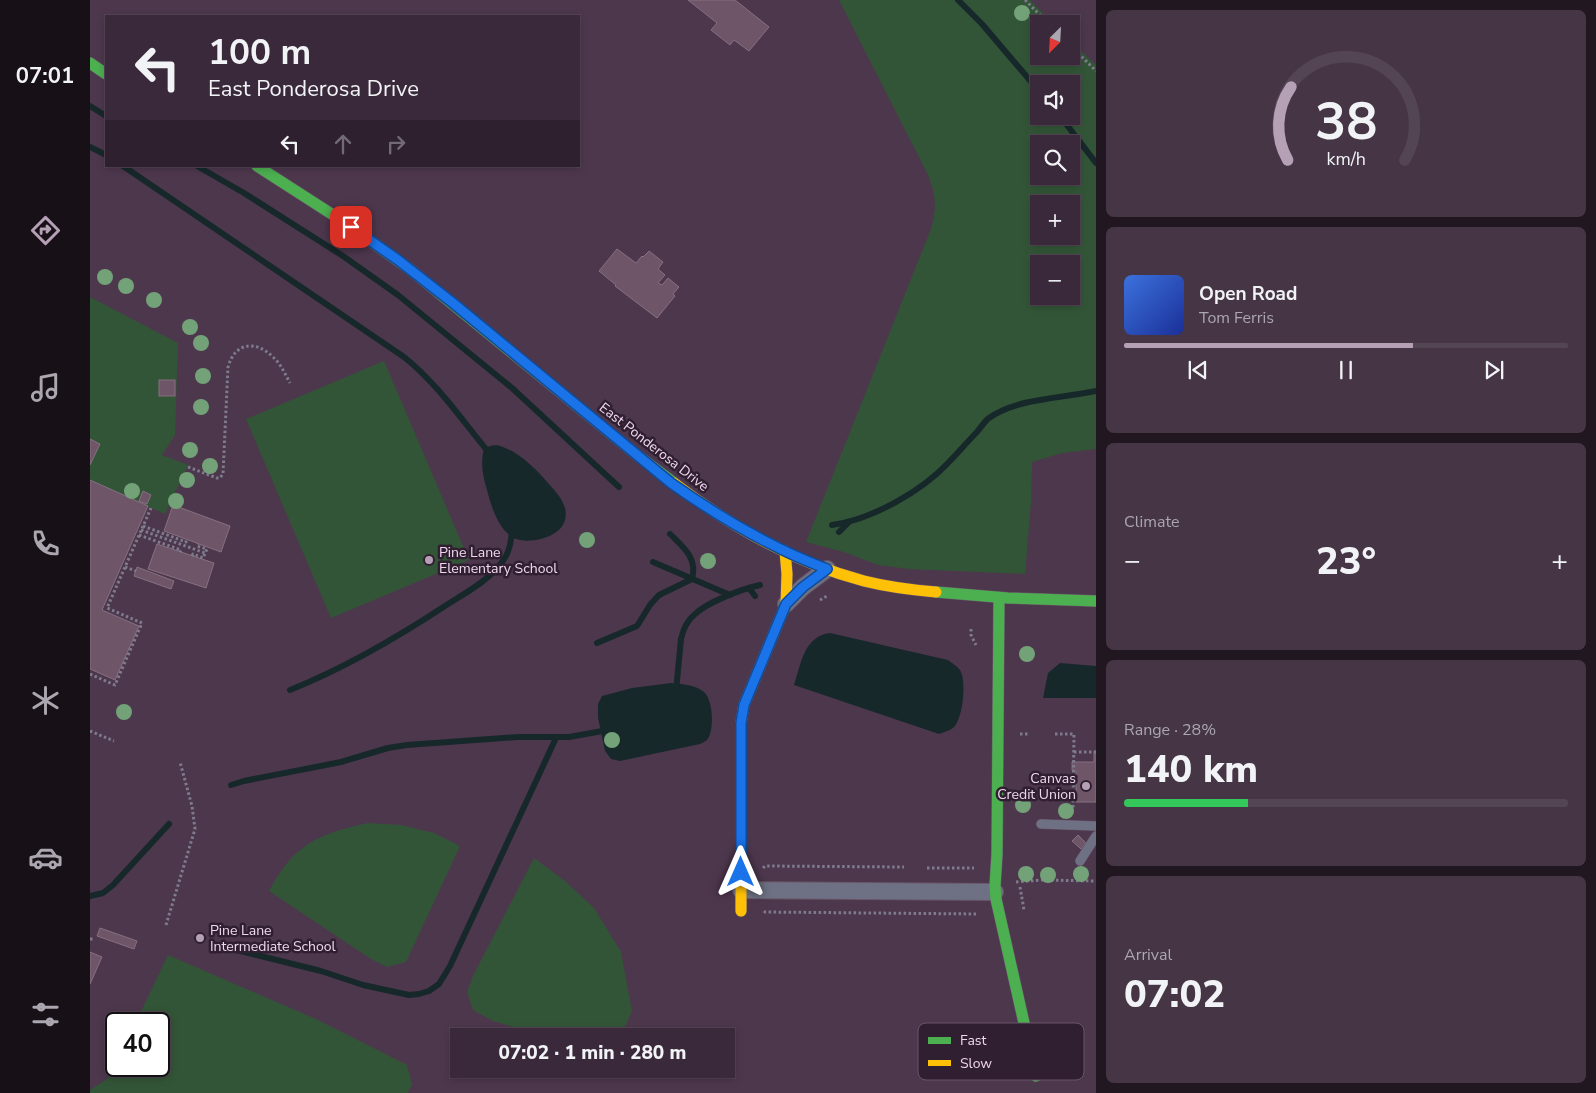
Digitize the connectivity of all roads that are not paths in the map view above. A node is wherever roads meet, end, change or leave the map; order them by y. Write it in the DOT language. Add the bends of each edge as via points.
graph roads {
  1 [pos="90,63"];
  2 [pos="105,73"];
  3 [pos="259,167"];
  4 [pos="785,550"];
  5 [pos="827,569"];
  6 [pos="999,598"];
  7 [pos="1096,601"];
  8 [pos="786,604"];
  9 [pos="1041,824"];
  10 [pos="1096,826"];
  11 [pos="1096,836"];
  12 [pos="1080,861"];
  13 [pos="741,890"];
  14 [pos="995,892"];
  15 [pos="741,911"];
  16 [pos="1024,1023"];
  1 -- 2 [label="street"];
  3 -- 4 [label="street, East Ponderosa Drive" via="415,273 666,479 732,523"];
  4 -- 5 [label="street, East Ponderosa Drive"];
  4 -- 8 [label="street"];
  5 -- 6 [label="street, East Ponderosa Drive" via="897,588"];
  5 -- 8 [label="street"];
  6 -- 7 [label="street, East Ponderosa Drive"];
  6 -- 14 [label="street"];
  8 -- 13 [label="street" via="742,714"];
  9 -- 10 [label="lane"];
  11 -- 12 [label="lane"];
  13 -- 14 [label="street"];
  13 -- 15 [label="street"];
  14 -- 16 [label="street"];
}
